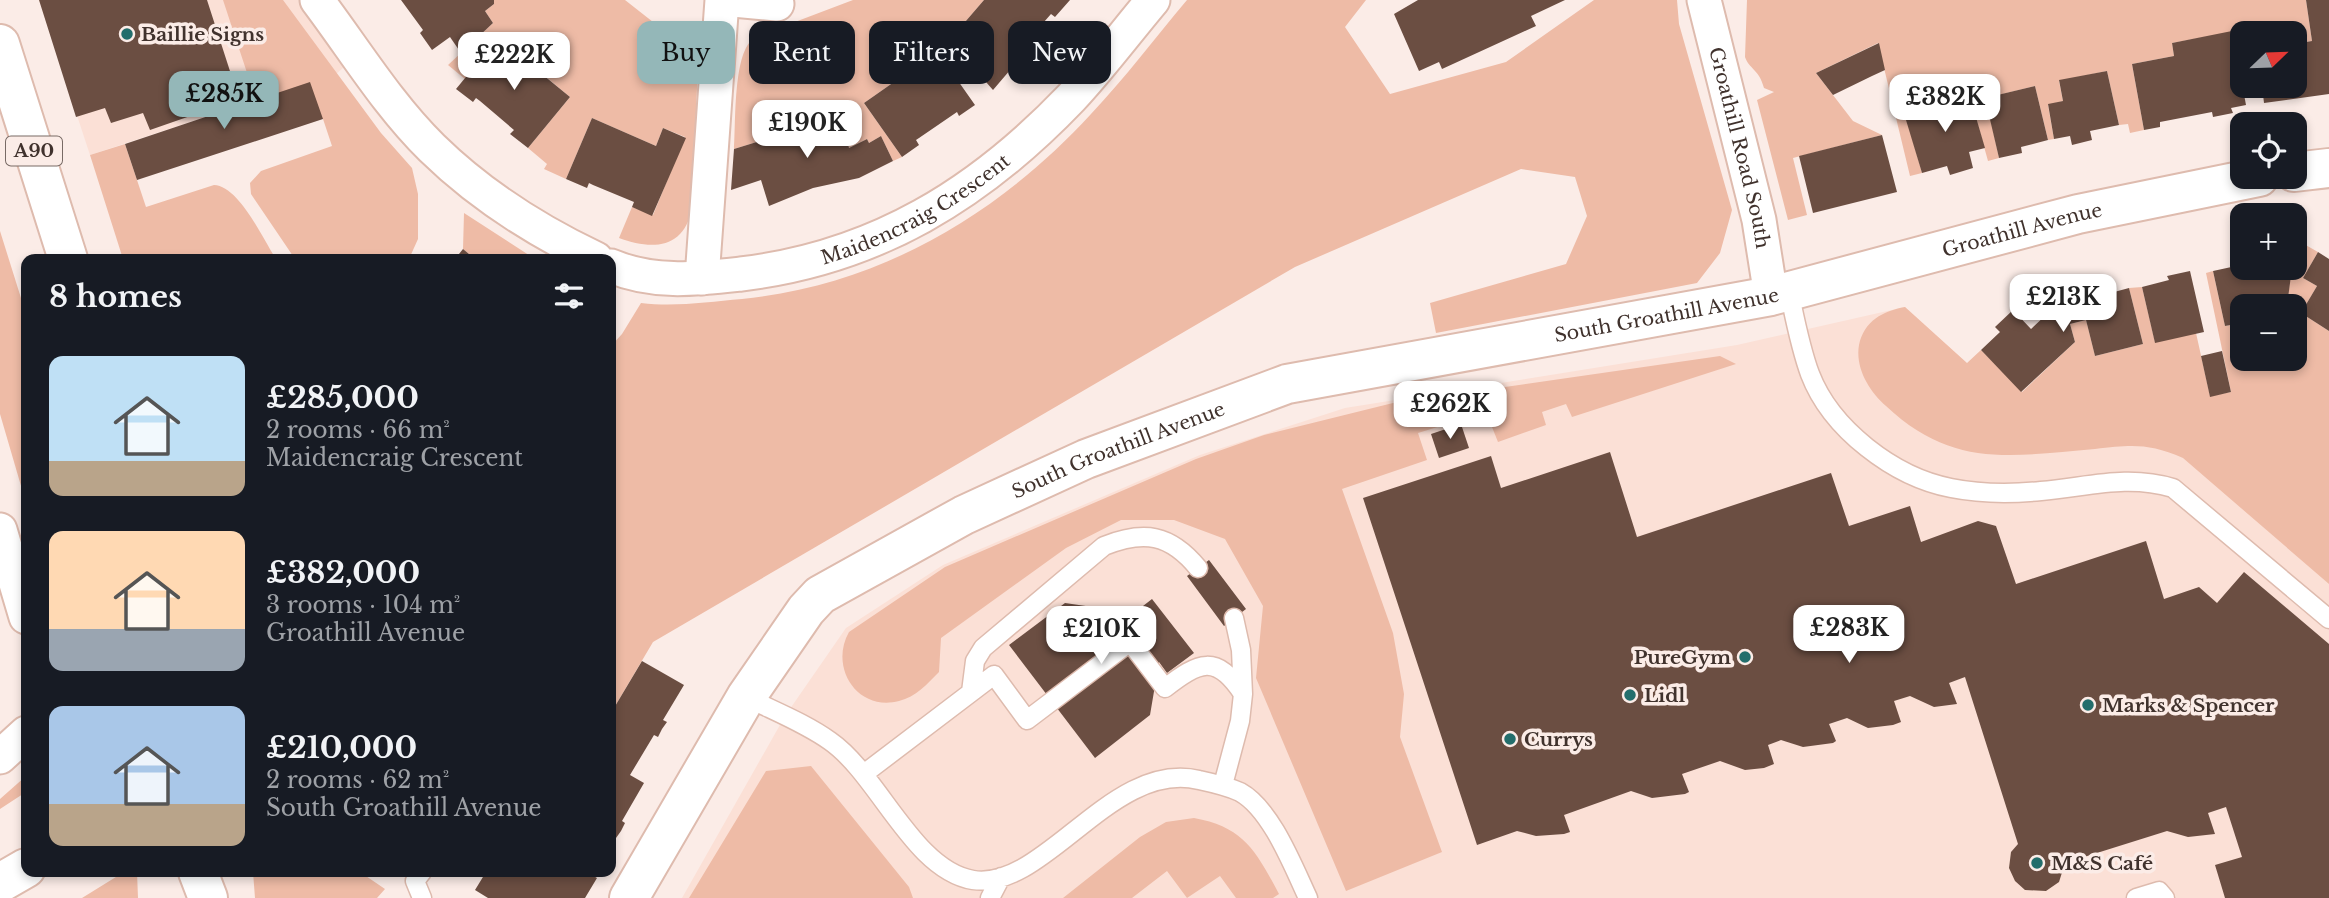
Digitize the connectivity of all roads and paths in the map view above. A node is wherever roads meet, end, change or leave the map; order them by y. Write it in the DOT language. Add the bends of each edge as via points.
graph roads {
  1 [pos="317,0"];
  2 [pos="722,0"];
  3 [pos="733,0"];
  4 [pos="1153,0"];
  5 [pos="1704,0"];
  6 [pos="777,4"];
  7 [pos="0,44"];
  8 [pos="2329,168"];
  9 [pos="2307,171"];
  10 [pos="2230,183"];
  11 [pos="66,254"];
  12 [pos="587,254"];
  13 [pos="616,268"];
  14 [pos="702,278"];
  15 [pos="1780,294"];
  16 [pos="0,530"];
  17 [pos="1198,568"];
  18 [pos="21,600"];
  19 [pos="1234,618"];
  20 [pos="2329,619"];
  21 [pos="971,692"];
  22 [pos="1243,694"];
  23 [pos="746,697"];
  24 [pos="21,738"];
  25 [pos="0,757"];
  26 [pos="865,773"];
  27 [pos="1223,785"];
  28 [pos="21,871"];
  29 [pos="197,877"];
  30 [pos="200,877"];
  31 [pos="418,877"];
  32 [pos="1001,877"];
  33 [pos="0,883"];
  34 [pos="193,898"];
  35 [pos="208,898"];
  36 [pos="422,898"];
  37 [pos="629,898"];
  38 [pos="990,898"];
  39 [pos="1308,898"];
  40 [pos="2137,898"];
  41 [pos="2165,898"];
  1 -- 12 [label="street" via="433,149 529,223"];
  2 -- 14 [label="street"];
  3 -- 6 [label="street"];
  4 -- 14 [label="street, Maidencraig Crescent" via="1064,105 994,170 952,201 881,236 808,262"];
  5 -- 15 [label="street, Groathill Road South"];
  7 -- 11 [label="street, A90"];
  8 -- 9 [label="street"];
  10 -- 15 [label="street, Groathill Avenue" via="2078,215"];
  13 -- 14 [label="street, Maidencraig Crescent" via="634,276"];
  15 -- 20 [label="lane" via="1826,403 1846,428 1890,462 1948,488 1989,493 2147,480 2173,488"];
  15 -- 23 [label="street, South Groathill Avenue" via="1287,384 1086,459 964,515 820,595"];
  16 -- 18 [label="street"];
  17 -- 21 [label="lane" via="1171,543 1154,537 1129,536 1104,546 983,648 975,661"];
  19 -- 22 [label="lane"];
  21 -- 22 [label="lane" via="993,675 1027,720 1130,642 1165,688 1192,667 1202,666 1223,671"];
  21 -- 26 [label="lane"];
  22 -- 27 [label="lane"];
  23 -- 26 [label="lane" via="830,741"];
  23 -- 37 [label="street, South Groathill Avenue"];
  24 -- 25 [label="street"];
  26 -- 32 [label="lane" via="925,853 973,880"];
  27 -- 32 [label="lane" via="1165,778 1140,788 1108,804 1068,837"];
  27 -- 39 [label="lane" via="1260,807"];
  28 -- 33 [label="street"];
  29 -- 34 [label="street"];
  30 -- 35 [label="street"];
  31 -- 36 [label="lane" via="415,881"];
  32 -- 38 [label="lane"];
  40 -- 41 [label="lane" via="2159,891"];
}
